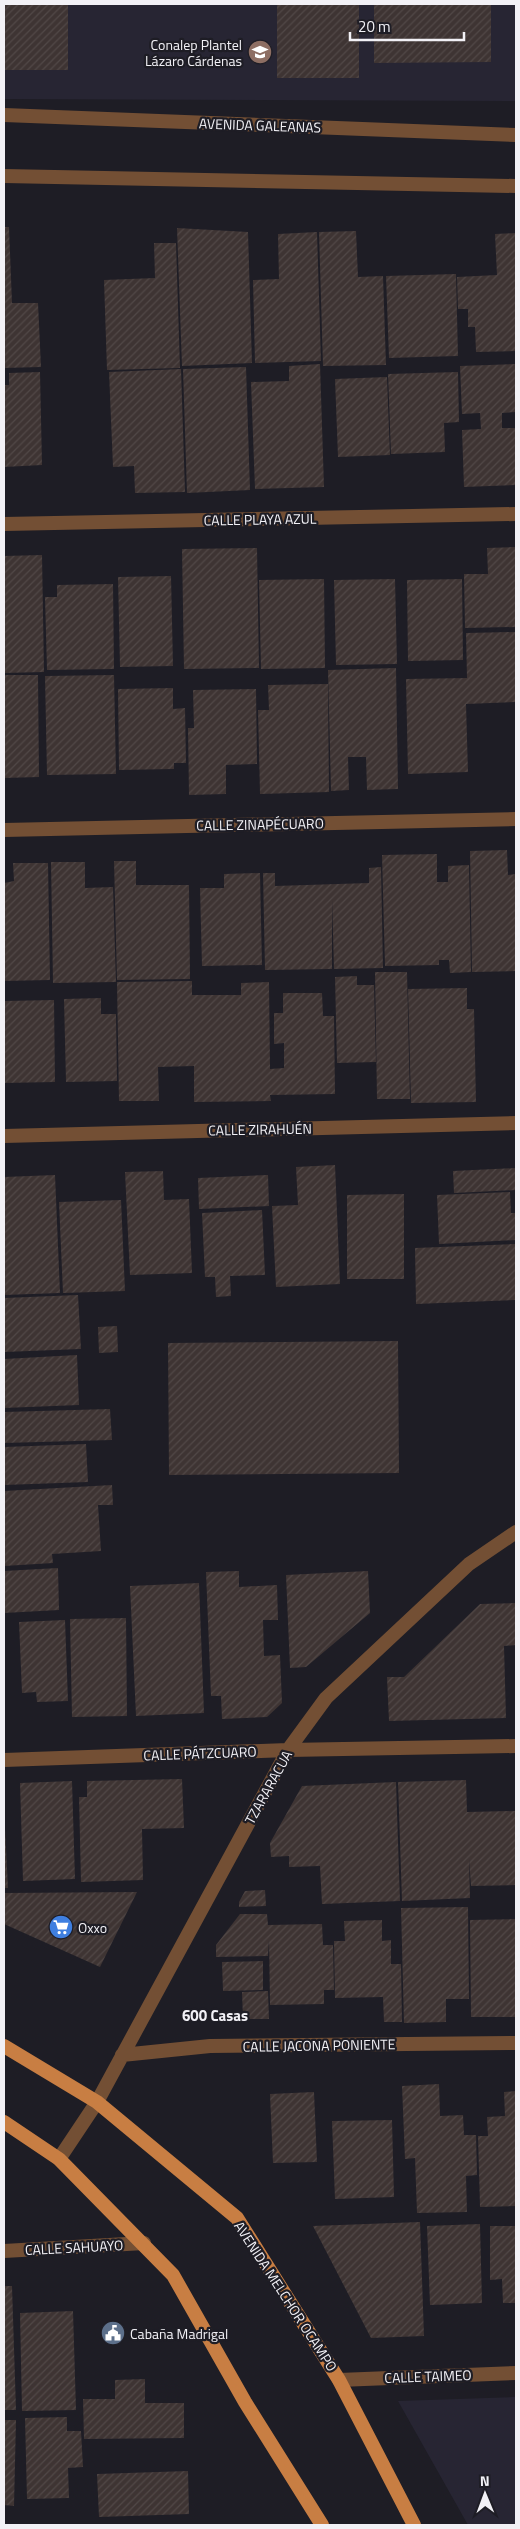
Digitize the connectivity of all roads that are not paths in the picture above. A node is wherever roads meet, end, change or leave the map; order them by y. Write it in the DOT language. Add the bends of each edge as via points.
graph roads {
  1 [pos="4,116"];
  2 [pos="516,135"];
  3 [pos="4,176"];
  4 [pos="516,186"];
  5 [pos="516,514"];
  6 [pos="4,524"];
  7 [pos="516,819"];
  8 [pos="4,830"];
  9 [pos="516,1123"];
  10 [pos="4,1136"];
  11 [pos="516,1532"];
  12 [pos="516,1746"];
  13 [pos="288,1750"];
  14 [pos="4,1760"];
  15 [pos="516,2043"];
  16 [pos="4,2046"];
  17 [pos="122,2055"];
  18 [pos="97,2102"];
  19 [pos="4,2122"];
  20 [pos="59,2159"];
  21 [pos="144,2243"];
  22 [pos="4,2251"];
  23 [pos="516,2372"];
  24 [pos="339,2380"];
  25 [pos="322,2525"];
  26 [pos="414,2525"];
  1 -- 2 [label="street, AVENIDA GALEANAS"];
  3 -- 4 [label="street"];
  5 -- 6 [label="street, CALLE PLAYA AZUL"];
  7 -- 8 [label="street, CALLE ZINAPÉCUARO"];
  9 -- 10 [label="street, CALLE ZIRAHUÉN"];
  11 -- 13 [label="street, TZARARACUA" via="470,1564 326,1698"];
  12 -- 13 [label="street, CALLE PÁTZCUARO"];
  13 -- 14 [label="street, CALLE PÁTZCUARO"];
  13 -- 17 [label="street, TZARARACUA"];
  15 -- 17 [label="street, CALLE JACONA PONIENTE" via="210,2046"];
  16 -- 18 [label="main road, AVENIDA MELCHOR OCAMPO"];
  17 -- 18 [label="street, TZARARACUA"];
  18 -- 20 [label="street, TZARARACUA"];
  18 -- 24 [label="main road, AVENIDA MELCHOR OCAMPO" via="237,2218"];
  19 -- 20 [label="main road"];
  20 -- 21 [label="main road"];
  21 -- 22 [label="street, CALLE SAHUAYO"];
  21 -- 25 [label="main road" via="174,2275 245,2402"];
  23 -- 24 [label="street, CALLE TAIMEO"];
  24 -- 26 [label="main road, AVENIDA MELCHOR OCAMPO"];
}
